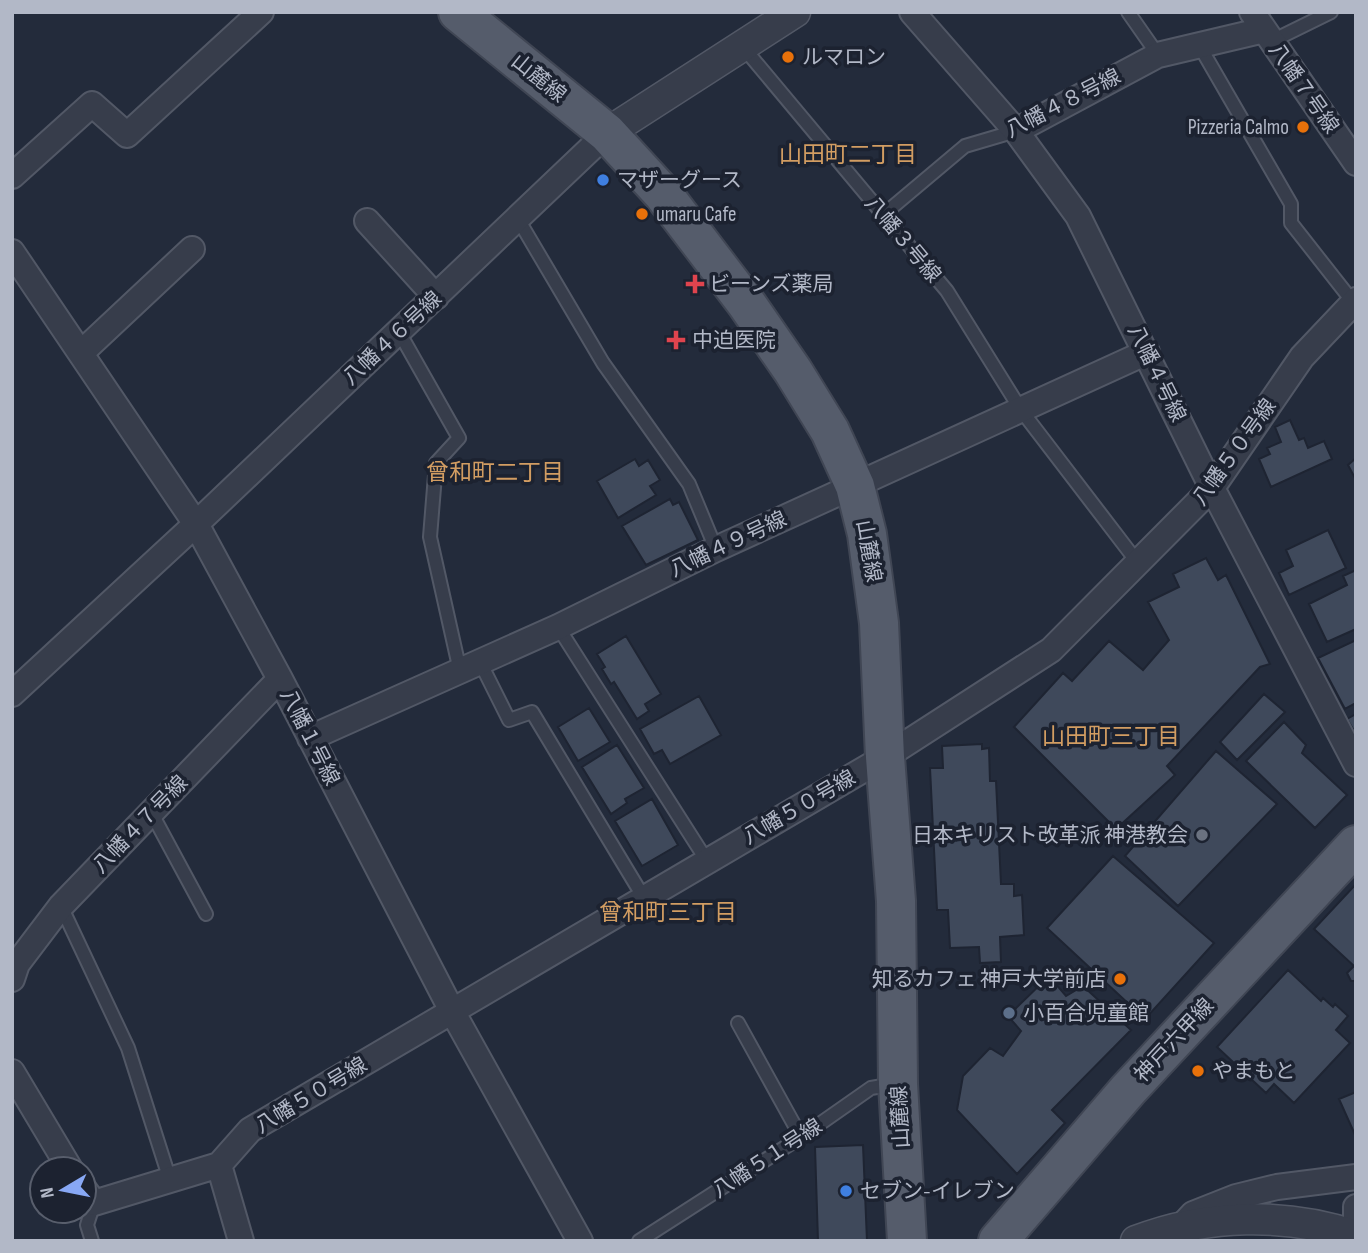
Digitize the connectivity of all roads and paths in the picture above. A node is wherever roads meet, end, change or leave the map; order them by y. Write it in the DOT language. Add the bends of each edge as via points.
graph roads {
  1 [pos="261,12"];
  2 [pos="795,12"];
  3 [pos="912,12"];
  4 [pos="1128,12"];
  5 [pos="1331,12"];
  6 [pos="467,15"];
  7 [pos="1263,28"];
  8 [pos="1199,45"];
  9 [pos="743,47"];
  10 [pos="1158,55"];
  11 [pos="1016,131"];
  12 [pos="607,134"];
  13 [pos="1356,163"];
  14 [pos="12,176"];
  15 [pos="883,215"];
  16 [pos="518,219"];
  17 [pos="367,221"];
  18 [pos="192,249"];
  19 [pos="12,251"];
  20 [pos="436,298"];
  21 [pos="1354,301"];
  22 [pos="399,332"];
  23 [pos="1147,352"];
  24 [pos="81,353"];
  25 [pos="1021,410"];
  26 [pos="855,486"];
  27 [pos="1213,488"];
  28 [pos="196,524"];
  29 [pos="716,549"];
  30 [pos="1138,563"];
  31 [pos="558,627"];
  32 [pos="470,667"];
  33 [pos="280,679"];
  34 [pos="12,694"];
  35 [pos="310,738"];
  36 [pos="885,757"];
  37 [pos="1356,764"];
  38 [pos="151,812"];
  39 [pos="1356,845"];
  40 [pos="707,861"];
  41 [pos="644,898"];
  42 [pos="61,906"];
  43 [pos="206,914"];
  44 [pos="14,962"];
  45 [pos="452,1011"];
  46 [pos="738,1023"];
  47 [pos="12,1072"];
  48 [pos="898,1084"];
  49 [pos="801,1137"];
  50 [pos="62,1155"];
  51 [pos="219,1166"];
  52 [pos="1356,1177"];
  53 [pos="170,1180"];
  54 [pos="98,1194"];
  55 [pos="1356,1207"];
  56 [pos="1356,1217"];
  57 [pos="1180,1227"];
  58 [pos="1284,1231"];
  59 [pos="1356,1236"];
  60 [pos="241,1241"];
  61 [pos="580,1241"];
  62 [pos="639,1241"];
  63 [pos="907,1241"];
  64 [pos="998,1241"];
  65 [pos="1136,1241"];
  1 -- 14 [label="street" via="127,135 92,104"];
  2 -- 9 [label="street, 八幡４６号線"];
  3 -- 11 [label="street, 八幡４号線"];
  4 -- 10 [label="lane"];
  5 -- 7 [label="lane"];
  6 -- 12 [label="main road, 山麓線"];
  7 -- 8 [label="street, 八幡４８号線"];
  7 -- 13 [label="street, 八幡７号線"];
  8 -- 10 [label="street, 八幡４８号線"];
  8 -- 21 [label="lane" via="1291,204 1291,223"];
  9 -- 12 [label="street, 八幡４６号線"];
  9 -- 15 [label="lane, 八幡３号線"];
  10 -- 11 [label="street, 八幡４８号線"];
  11 -- 15 [label="lane, 八幡４８号線" via="965,146"];
  11 -- 23 [label="street, 八幡４号線" via="1078,216"];
  12 -- 16 [label="street, 八幡４６号線"];
  12 -- 26 [label="main road, 山麓線" via="663,194 762,326 830,431"];
  15 -- 25 [label="lane, 八幡３号線" via="947,291"];
  16 -- 20 [label="street, 八幡４６号線"];
  16 -- 29 [label="lane" via="603,363 688,484"];
  17 -- 20 [label="street"];
  18 -- 24 [label="street"];
  19 -- 24 [label="street, 八幡１号線"];
  20 -- 22 [label="street, 八幡４６号線"];
  21 -- 27 [label="street, 八幡５０号線" via="1302,357"];
  22 -- 28 [label="street, 八幡４６号線"];
  22 -- 32 [label="lane" via="458,438 436,464 430,537"];
  23 -- 25 [label="street, 八幡４９号線"];
  23 -- 27 [label="street, 八幡４号線"];
  24 -- 28 [label="street, 八幡１号線"];
  25 -- 26 [label="street, 八幡４９号線"];
  25 -- 30 [label="lane, 八幡３号線"];
  26 -- 29 [label="street, 八幡４９号線"];
  26 -- 36 [label="main road, 山麓線" via="876,592"];
  27 -- 30 [label="street, 八幡５０号線"];
  27 -- 37 [label="street, 八幡４号線"];
  28 -- 33 [label="street, 八幡１号線"];
  28 -- 34 [label="street, 八幡４６号線"];
  29 -- 31 [label="street, 八幡４９号線"];
  30 -- 36 [label="street, 八幡５０号線" via="1051,650"];
  31 -- 32 [label="street, 八幡４９号線"];
  31 -- 40 [label="lane"];
  32 -- 35 [label="street, 八幡４９号線"];
  32 -- 41 [label="lane" via="509,720 532,712"];
  33 -- 35 [label="street, 八幡１号線"];
  33 -- 38 [label="street, 八幡４７号線"];
  35 -- 45 [label="street, 八幡１号線"];
  36 -- 40 [label="street, 八幡５０号線"];
  36 -- 48 [label="main road, 山麓線" via="896,901"];
  38 -- 42 [label="street, 八幡４７号線"];
  38 -- 43 [label="lane"];
  39 -- 64 [label="main road, 神戸六甲線" via="1128,1090"];
  40 -- 41 [label="street, 八幡５０号線"];
  41 -- 45 [label="street, 八幡５０号線"];
  42 -- 44 [label="street, 八幡４７号線"];
  42 -- 53 [label="lane" via="128,1048"];
  45 -- 51 [label="street, 八幡５０号線" via="250,1130"];
  45 -- 61 [label="street, 八幡１号線"];
  46 -- 49 [label="lane"];
  47 -- 50 [label="street"];
  48 -- 49 [label="lane, 八幡５１号線" via="871,1087"];
  48 -- 63 [label="main road, 山麓線"];
  49 -- 62 [label="lane, 八幡５１号線"];
  51 -- 53 [label="street"];
  51 -- 60 [label="street"];
  52 -- 57 [label="street" via="1236,1197 1193,1214"];
  53 -- 54 [label="street"];
  55 -- 56 [label="street"];
  57 -- 58 [label="street" via="1242,1219"];
  57 -- 65 [label="street"];
  58 -- 59 [label="street" via="1302,1222"];
}
